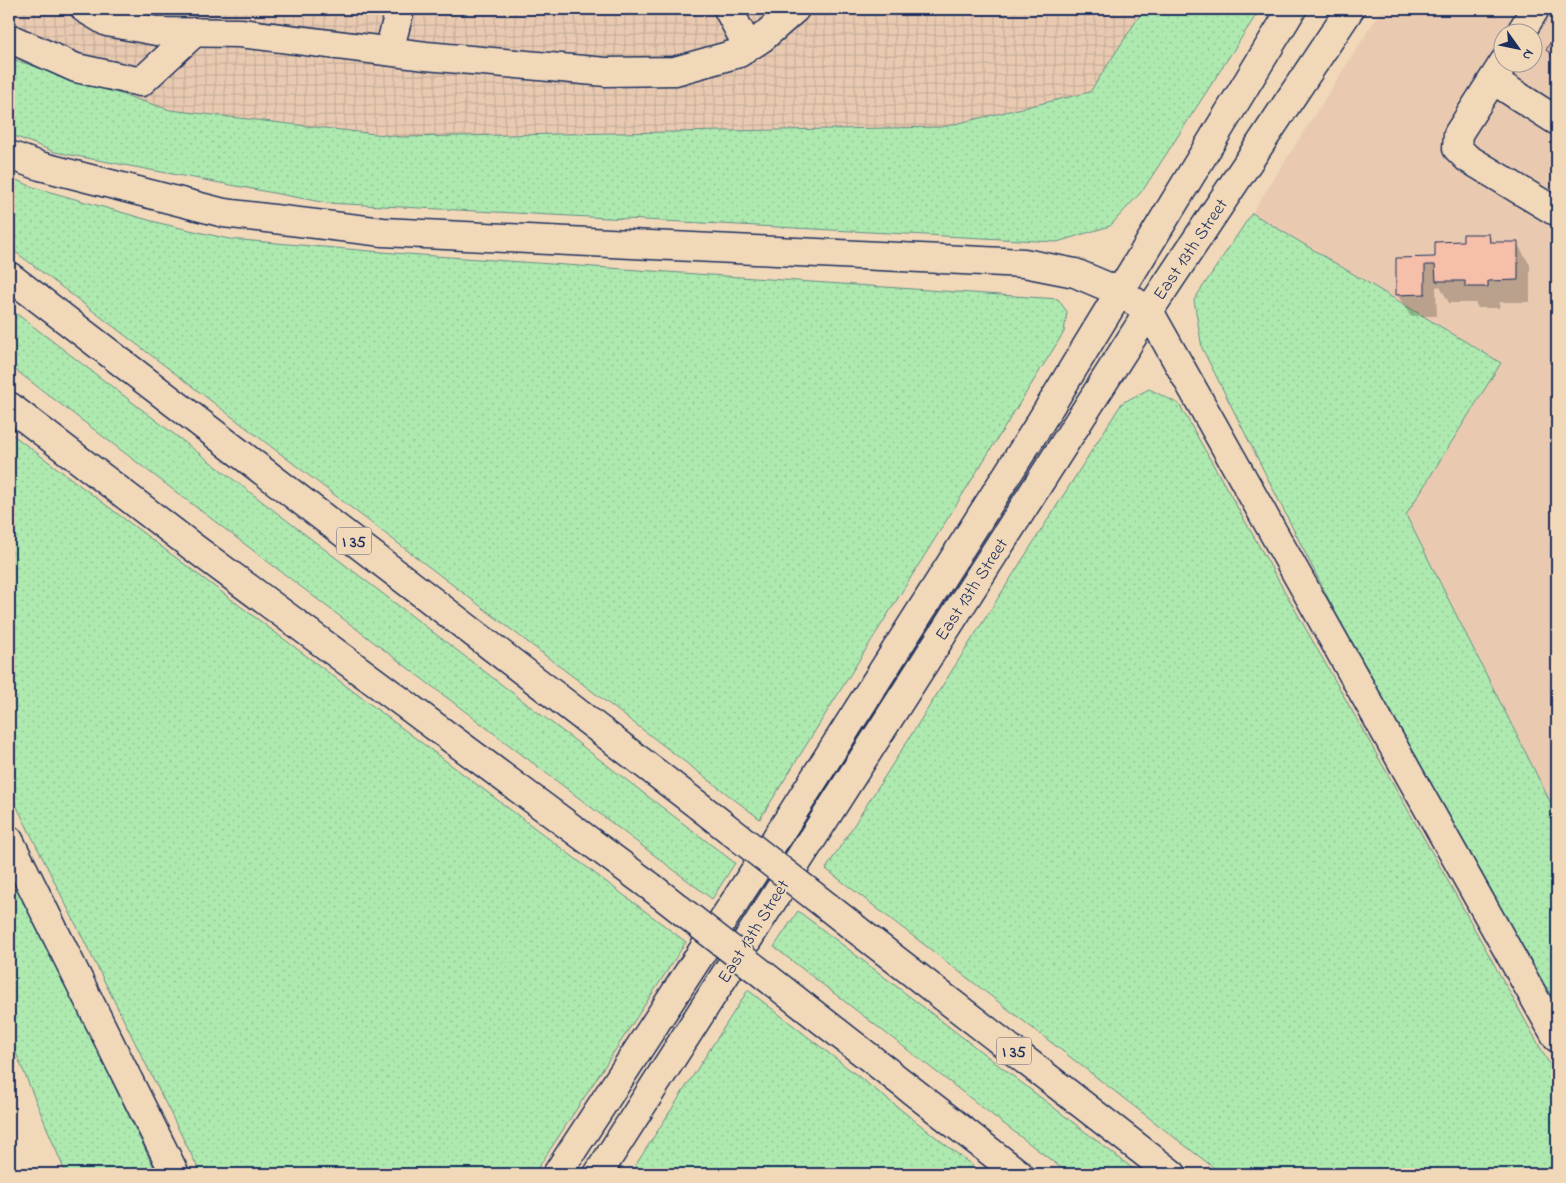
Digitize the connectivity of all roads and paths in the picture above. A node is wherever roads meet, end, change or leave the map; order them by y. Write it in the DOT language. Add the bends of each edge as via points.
graph roads {
  1 [pos="85,9"];
  2 [pos="400,9"];
  3 [pos="728,9"];
  4 [pos="795,9"];
  5 [pos="1292,9"];
  6 [pos="1350,9"];
  7 [pos="1535,9"];
  8 [pos="1528,22"];
  9 [pos="195,32"];
  10 [pos="9,38"];
  11 [pos="748,47"];
  12 [pos="389,51"];
  13 [pos="1497,72"];
  14 [pos="1499,72"];
  15 [pos="1557,121"];
  16 [pos="9,155"];
  17 [pos="1557,211"];
  18 [pos="9,276"];
  19 [pos="1120,292"];
  20 [pos="1149,311"];
  21 [pos="9,406"];
  22 [pos="9,840"];
  23 [pos="1557,1038"];
  24 [pos="175,1174"];
  25 [pos="557,1174"];
  26 [pos="598,1174"];
  27 [pos="1019,1174"];
  28 [pos="1172,1174"];
  1 -- 9 [label="main road" via="108,22 162,32"];
  2 -- 12 [label="main road"];
  3 -- 11 [label="main road"];
  4 -- 11 [label="main road"];
  5 -- 19 [label="main road, East 13th Street"];
  6 -- 20 [label="main road, East 13th Street"];
  7 -- 8 [label="main road"];
  9 -- 10 [label="main road" via="141,82 76,68"];
  9 -- 12 [label="main road" via="240,33"];
  11 -- 12 [label="main road" via="738,53 675,71 606,72"];
  13 -- 17 [label="main road" via="1458,134 1457,148 1467,158"];
  14 -- 15 [label="main road"];
  16 -- 19 [label="main road" via="40,166 224,213 383,232 1024,263 1076,273"];
  18 -- 28 [label="main road, I 35, bridge"];
  19 -- 20 [label="main road"];
  19 -- 25 [label="main road, East 13th Street" via="1030,440 788,820"];
  20 -- 23 [label="main road"];
  20 -- 26 [label="main road, East 13th Street"];
  21 -- 27 [label="main road, bridge" via="193,547 650,886"];
  22 -- 24 [label="main road"];
}
